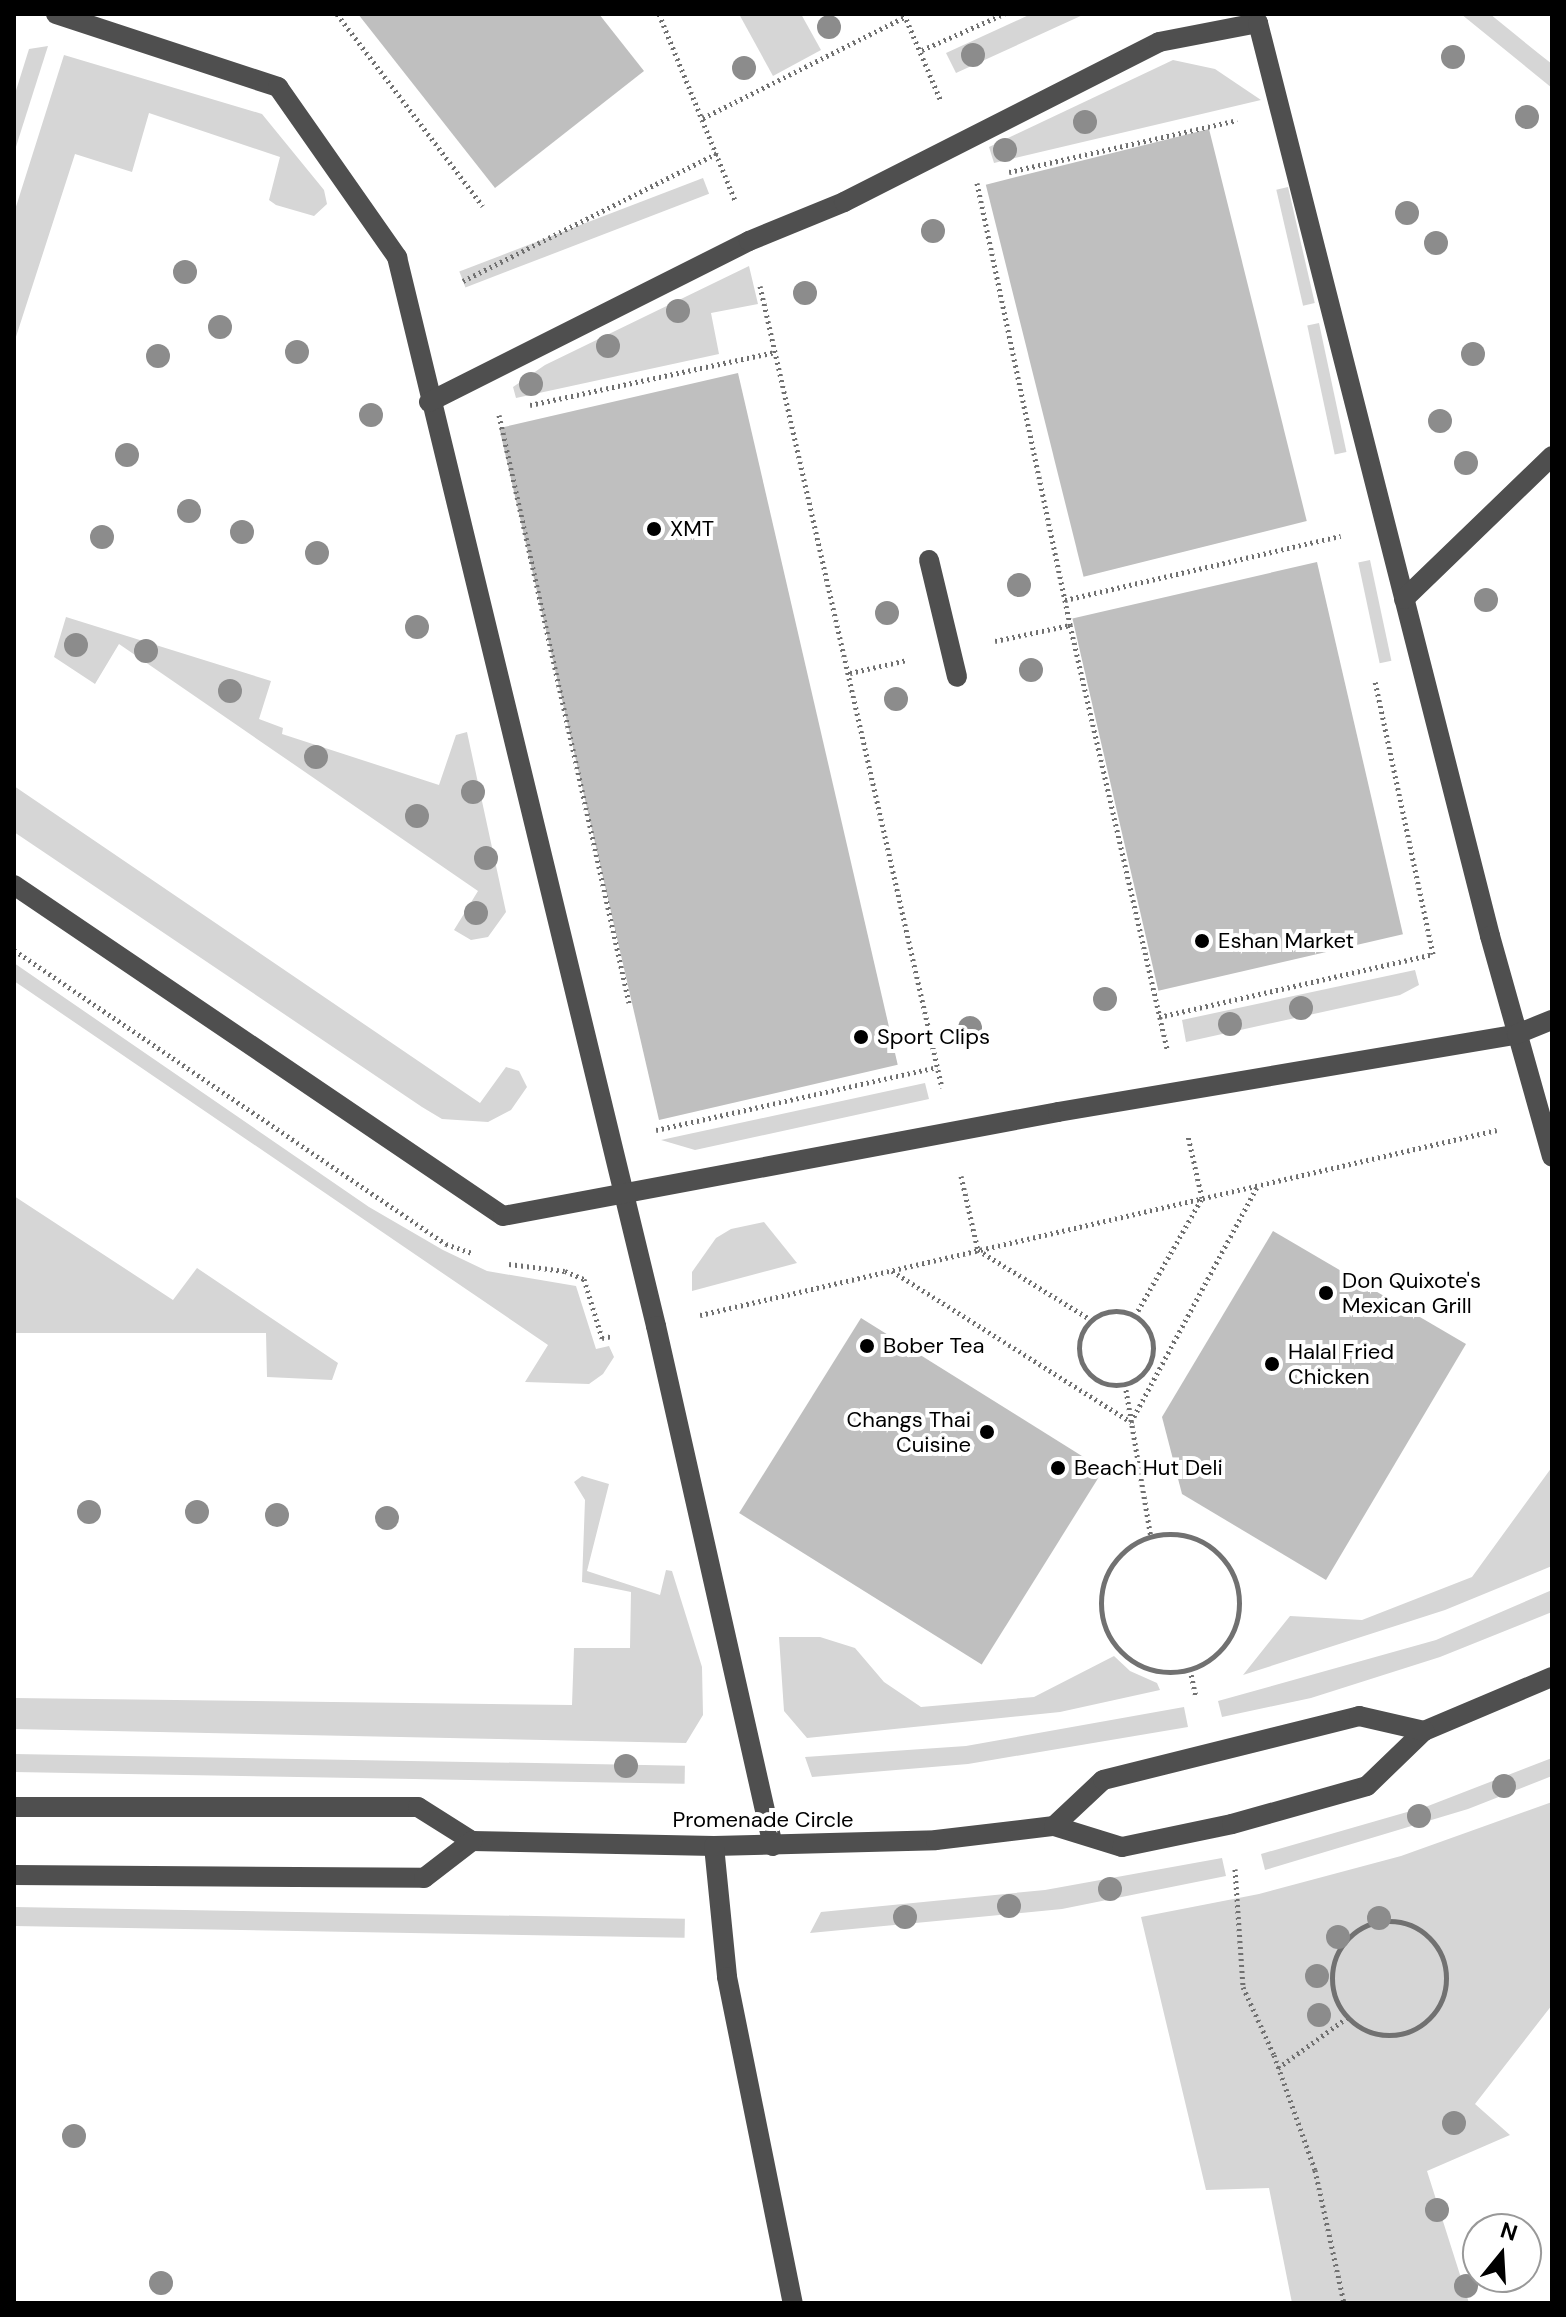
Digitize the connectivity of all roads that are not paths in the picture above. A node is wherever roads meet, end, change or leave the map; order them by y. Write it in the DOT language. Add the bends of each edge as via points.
graph roads {
  1 [pos="56,14"];
  2 [pos="429,402"];
  3 [pos="1552,456"];
  4 [pos="929,560"];
  5 [pos="1404,599"];
  6 [pos="957,677"];
  7 [pos="14,885"];
  8 [pos="1552,1020"];
  9 [pos="1517,1034"];
  10 [pos="1552,1156"];
  11 [pos="623,1194"];
  12 [pos="1552,1677"];
  13 [pos="1424,1731"];
  14 [pos="14,1807"];
  15 [pos="1054,1826"];
  16 [pos="472,1841"];
  17 [pos="714,1846"];
  18 [pos="773,1846"];
  19 [pos="14,1875"];
  20 [pos="793,2303"];
  1 -- 2 [label="lane" via="278,87 397,257"];
  2 -- 5 [label="lane" via="749,241 844,202 1159,42 1258,23"];
  2 -- 11 [label="lane"];
  3 -- 5 [label="lane"];
  4 -- 6 [label="lane"];
  5 -- 9 [label="lane"];
  7 -- 11 [label="lane" via="503,1216"];
  8 -- 9 [label="lane"];
  9 -- 10 [label="lane"];
  9 -- 11 [label="lane"];
  11 -- 18 [label="lane"];
  12 -- 13 [label="lane, Promenade Circle"];
  13 -- 15 [label="lane" via="1359,1716 1103,1780"];
  13 -- 15 [label="lane, Promenade Circle" via="1367,1786 1232,1824 1122,1847"];
  14 -- 16 [label="lane" via="418,1807"];
  15 -- 18 [label="lane, Promenade Circle" via="936,1840"];
  16 -- 17 [label="lane, Promenade Circle"];
  16 -- 19 [label="lane" via="424,1878"];
  17 -- 18 [label="lane, Promenade Circle"];
  17 -- 20 [label="lane" via="727,1977"];
}
